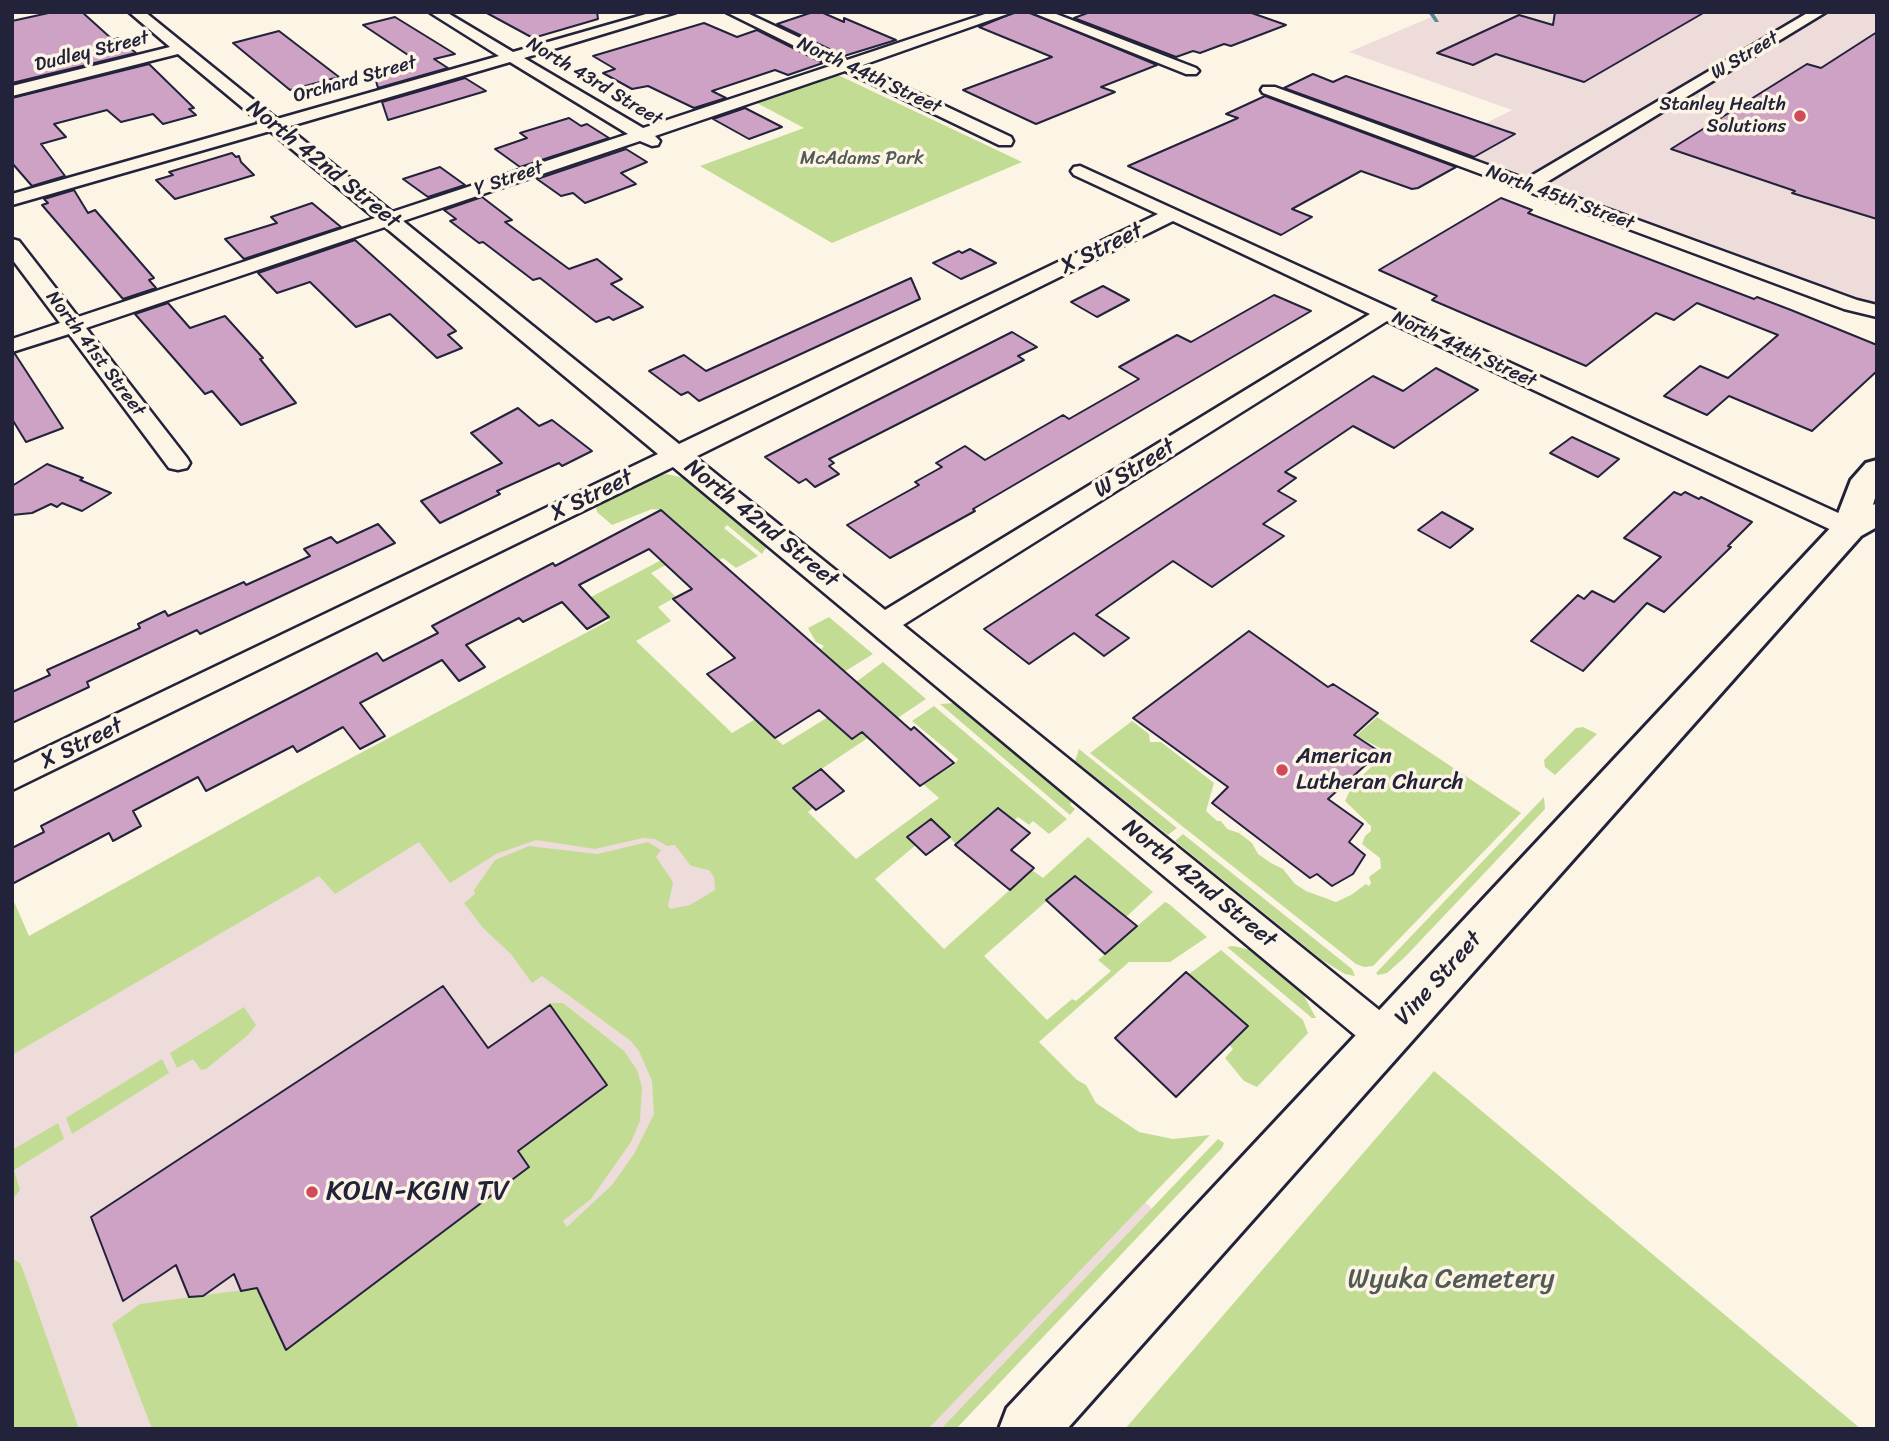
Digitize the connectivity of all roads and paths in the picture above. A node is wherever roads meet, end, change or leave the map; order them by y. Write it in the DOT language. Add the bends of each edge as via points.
graph roads {
  1 [pos="136,12"];
  2 [pos="436,12"];
  3 [pos="668,12"];
  4 [pos="733,12"];
  5 [pos="1006,12"];
  6 [pos="1038,12"];
  7 [pos="1819,12"];
  8 [pos="181,49"];
  9 [pos="511,57"];
  10 [pos="847,66"];
  11 [pos="1191,71"];
  12 [pos="1269,90"];
  13 [pos="12,91"];
  14 [pos="273,125"];
  15 [pos="642,135"];
  16 [pos="1005,141"];
  17 [pos="659,145"];
  18 [pos="1080,171"];
  19 [pos="1527,186"];
  20 [pos="12,200"];
  21 [pos="1172,215"];
  22 [pos="390,219"];
  23 [pos="12,244"];
  24 [pos="1851,304"];
  25 [pos="1877,311"];
  26 [pos="1386,313"];
  27 [pos="1877,319"];
  28 [pos="74,325"];
  29 [pos="12,346"];
  30 [pos="677,455"];
  31 [pos="178,463"];
  32 [pos="1877,470"];
  33 [pos="1863,521"];
  34 [pos="884,624"];
  35 [pos="12,778"];
  36 [pos="1385,1038"];
  37 [pos="1028,1429"];
  1 -- 8 [label="street, North 42nd Street"];
  2 -- 9 [label="street, North 43rd Street"];
  3 -- 9 [label="street, Orchard Street"];
  4 -- 10 [label="street, North 44th Street"];
  5 -- 10 [label="street, Y Street"];
  6 -- 11 [label="street"];
  7 -- 19 [label="street, W Street"];
  8 -- 13 [label="street, Dudley Street"];
  8 -- 14 [label="street, North 42nd Street"];
  9 -- 14 [label="street, Orchard Street"];
  9 -- 15 [label="street, North 43rd Street"];
  10 -- 15 [label="street, Y Street"];
  10 -- 16 [label="street, North 44th Street"];
  12 -- 19 [label="street, North 45th Street"];
  14 -- 20 [label="street, Orchard Street"];
  14 -- 22 [label="street, North 42nd Street"];
  15 -- 17 [label="street, North 43rd Street"];
  15 -- 22 [label="street, Y Street"];
  18 -- 21 [label="street, North 44th Street"];
  19 -- 24 [label="street, North 45th Street"];
  21 -- 26 [label="street, North 44th Street"];
  21 -- 30 [label="street, X Street"];
  22 -- 28 [label="street, Y Street"];
  22 -- 30 [label="street, North 42nd Street"];
  23 -- 28 [label="street, North 41st Street"];
  24 -- 25 [label="street, North 45th Street"];
  24 -- 27 [label="street, North 45th Street"];
  26 -- 33 [label="street, North 44th Street"];
  26 -- 34 [label="street, W Street"];
  28 -- 29 [label="street, Y Street"];
  28 -- 31 [label="street, North 41st Street"];
  30 -- 34 [label="street, North 42nd Street"];
  30 -- 35 [label="street, X Street"];
  32 -- 33 [label="main road, Vine Street" via="1862,487"];
  33 -- 36 [label="main road, Vine Street"];
  34 -- 36 [label="street, North 42nd Street"];
  36 -- 37 [label="main road, Vine Street"];
}
